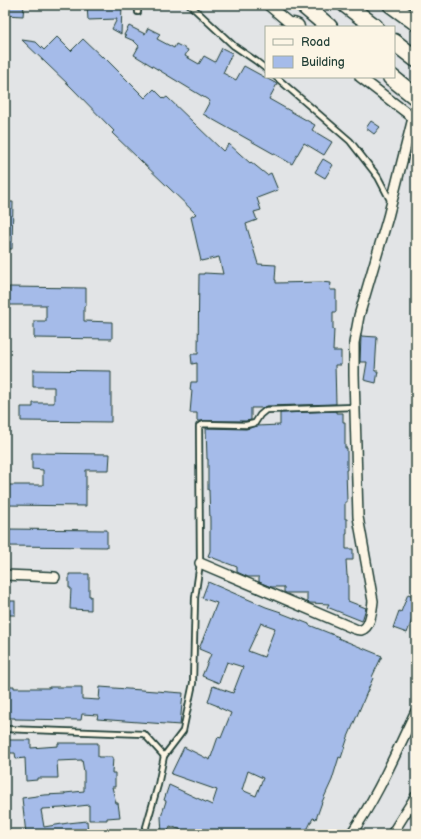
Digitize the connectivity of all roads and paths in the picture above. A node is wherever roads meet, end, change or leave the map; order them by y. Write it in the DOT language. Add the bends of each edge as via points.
graph roads {
  1 [pos="138,5"];
  2 [pos="190,5"];
  3 [pos="268,5"];
  4 [pos="303,5"];
  5 [pos="346,5"];
  6 [pos="391,5"];
  7 [pos="138,12"];
  8 [pos="416,23"];
  9 [pos="293,26"];
  10 [pos="328,26"];
  11 [pos="374,26"];
  12 [pos="395,43"];
  13 [pos="416,59"];
  14 [pos="265,68"];
  15 [pos="277,78"];
  16 [pos="361,78"];
  17 [pos="392,78"];
  18 [pos="416,96"];
  19 [pos="414,119"];
  20 [pos="391,203"];
  21 [pos="354,407"];
  22 [pos="200,563"];
  23 [pos="5,575"];
  24 [pos="55,577"];
  25 [pos="416,711"];
  26 [pos="5,729"];
  27 [pos="164,756"];
  28 [pos="416,796"];
  29 [pos="144,834"];
  30 [pos="351,834"];
  31 [pos="392,834"];
  1 -- 7 [label="lane"];
  2 -- 14 [label="lane" via="234,46"];
  3 -- 9 [label="street"];
  4 -- 10 [label="highway"];
  5 -- 11 [label="highway"];
  6 -- 8 [label="highway"];
  12 -- 13 [label="highway"];
  15 -- 20 [label="lane" via="350,141 378,177"];
  16 -- 19 [label="street"];
  17 -- 18 [label="highway"];
  19 -- 20 [label="street"];
  20 -- 21 [label="street" via="359,316 354,343"];
  21 -- 22 [label="lane" via="266,410 255,423 199,426"];
  21 -- 22 [label="street" via="358,516 373,601 366,627 361,630 355,629"];
  22 -- 27 [label="lane" via="195,598 193,683 183,730"];
  23 -- 24 [label="street"];
  25 -- 30 [label="street" via="381,783"];
  26 -- 27 [label="lane" via="144,734"];
  27 -- 29 [label="lane"];
  28 -- 31 [label="street"];
}
